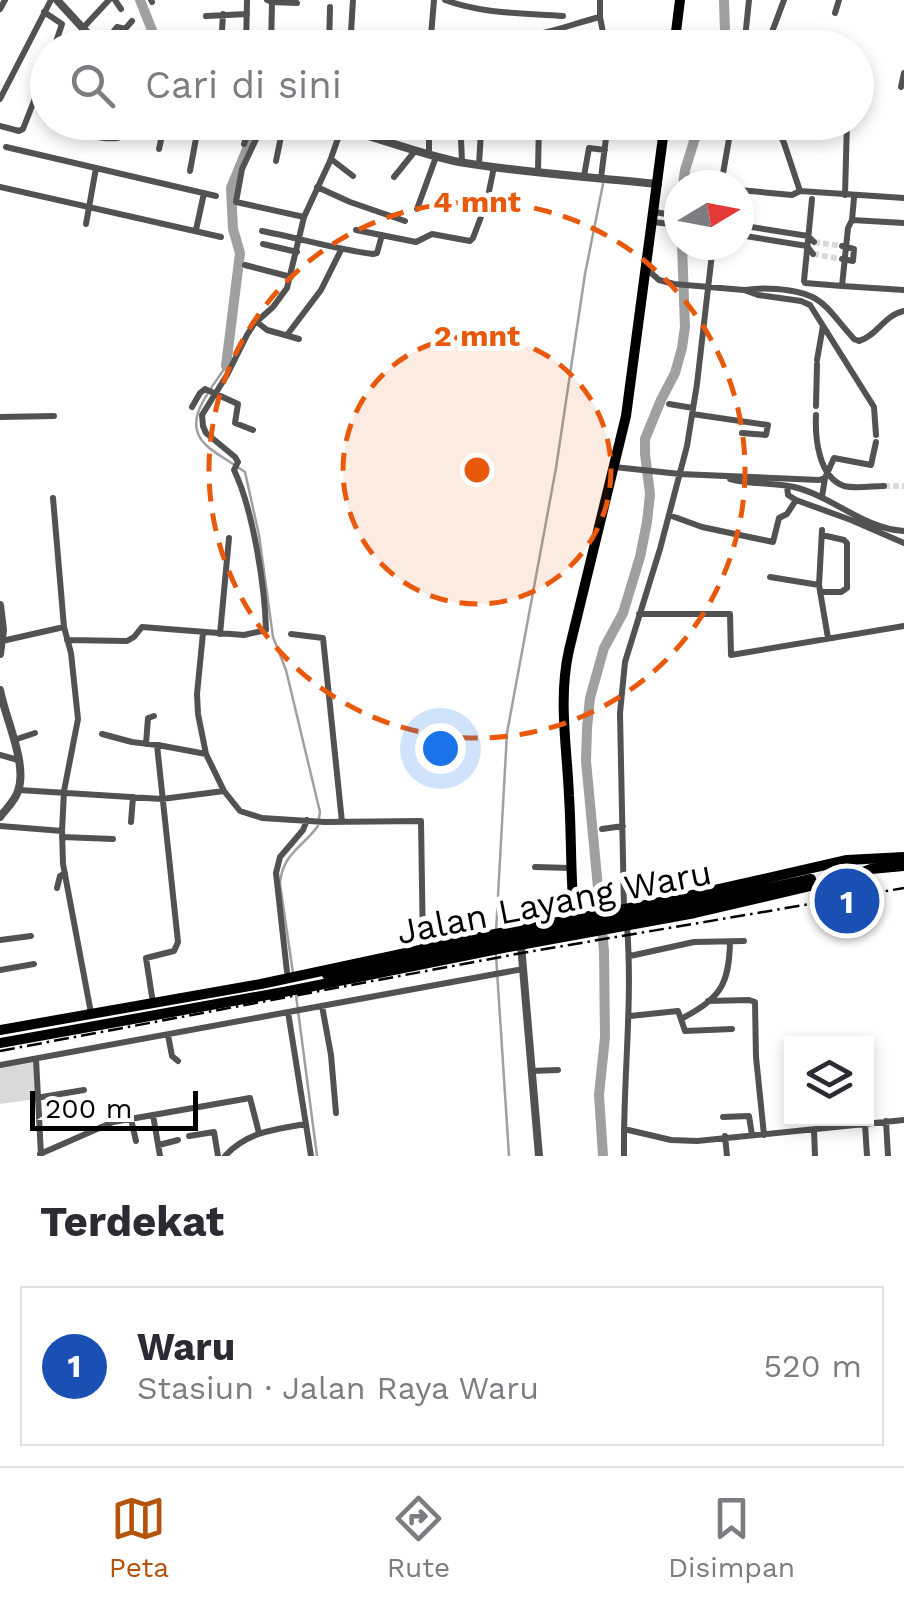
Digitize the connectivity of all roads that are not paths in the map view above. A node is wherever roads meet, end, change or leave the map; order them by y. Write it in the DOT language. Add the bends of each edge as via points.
graph roads {
  1 [pos="5,0"];
  2 [pos="54,0"];
  3 [pos="112,0"];
  4 [pos="247,0"];
  5 [pos="353,0"];
  6 [pos="434,0"];
  7 [pos="445,0"];
  8 [pos="600,0"];
  9 [pos="680,0"];
  10 [pos="749,0"];
  11 [pos="784,0"];
  12 [pos="839,0"];
  13 [pos="269,1"];
  14 [pos="297,3"];
  15 [pos="330,7"];
  16 [pos="120,9"];
  17 [pos="0,10"];
  18 [pos="44,12"];
  19 [pos="835,13"];
  20 [pos="223,14"];
  21 [pos="247,14"];
  22 [pos="206,16"];
  23 [pos="564,16"];
  24 [pos="600,17"];
  25 [pos="132,21"];
  26 [pos="35,30"];
  27 [pos="60,30"];
  28 [pos="83,30"];
  29 [pos="85,30"];
  30 [pos="125,30"];
  31 [pos="223,30"];
  32 [pos="247,30"];
  33 [pos="270,30"];
  34 [pos="329,30"];
  35 [pos="351,30"];
  36 [pos="432,30"];
  37 [pos="560,30"];
  38 [pos="603,30"];
  39 [pos="676,30"];
  40 [pos="746,30"];
  41 [pos="773,30"];
  42 [pos="30,39"];
  43 [pos="904,74"];
  44 [pos="901,88"];
  45 [pos="0,98"];
  46 [pos="30,110"];
  47 [pos="0,126"];
  48 [pos="160,140"];
  49 [pos="196,140"];
  50 [pos="245,140"];
  51 [pos="254,140"];
  52 [pos="280,140"];
  53 [pos="339,140"];
  54 [pos="384,140"];
  55 [pos="431,140"];
  56 [pos="461,140"];
  57 [pos="481,140"];
  58 [pos="539,140"];
  59 [pos="606,140"];
  60 [pos="663,140"];
  61 [pos="729,140"];
  62 [pos="780,140"];
  63 [pos="847,140"];
  64 [pos="244,144"];
  65 [pos="6,148"];
  66 [pos="158,149"];
  67 [pos="605,150"];
  68 [pos="415,151"];
  69 [pos="433,156"];
  70 [pos="331,159"];
  71 [pos="276,161"];
  72 [pos="462,162"];
  73 [pos="479,164"];
  74 [pos="494,166"];
  75 [pos="96,168"];
  76 [pos="724,170"];
  77 [pos="190,171"];
  78 [pos="538,171"];
  79 [pos="353,176"];
  80 [pos="394,176"];
  81 [pos="584,176"];
  82 [pos="604,178"];
  83 [pos="658,184"];
  84 [pos="0,185"];
  85 [pos="317,187"];
  86 [pos="754,191"];
  87 [pos="800,192"];
  88 [pos="204,193"];
  89 [pos="845,195"];
  90 [pos="216,196"];
  91 [pos="854,198"];
  92 [pos="904,198"];
  93 [pos="812,199"];
  94 [pos="90,206"];
  95 [pos="418,209"];
  96 [pos="304,217"];
  97 [pos="653,217"];
  98 [pos="664,218"];
  99 [pos="852,220"];
  100 [pos="405,221"];
  101 [pos="904,223"];
  102 [pos="86,224"];
  103 [pos="754,228"];
  104 [pos="196,230"];
  105 [pos="356,230"];
  106 [pos="262,232"];
  107 [pos="382,235"];
  108 [pos="220,237"];
  109 [pos="754,237"];
  110 [pos="299,238"];
  111 [pos="809,241"];
  112 [pos="418,242"];
  113 [pos="263,244"];
  114 [pos="341,250"];
  115 [pos="297,252"];
  116 [pos="417,254"];
  117 [pos="813,254"];
  118 [pos="711,260"];
  119 [pos="246,265"];
  120 [pos="646,268"];
  121 [pos="291,276"];
  122 [pos="659,280"];
  123 [pos="644,286"];
  124 [pos="842,286"];
  125 [pos="708,288"];
  126 [pos="744,290"];
  127 [pos="904,290"];
  128 [pos="904,311"];
  129 [pos="255,323"];
  130 [pos="823,324"];
  131 [pos="287,335"];
  132 [pos="298,339"];
  133 [pos="212,392"];
  134 [pos="669,404"];
  135 [pos="192,407"];
  136 [pos="692,411"];
  137 [pos="54,416"];
  138 [pos="0,417"];
  139 [pos="253,430"];
  140 [pos="742,432"];
  141 [pos="614,467"];
  142 [pos="680,474"];
  143 [pos="715,475"];
  144 [pos="826,475"];
  145 [pos="787,486"];
  146 [pos="884,486"];
  147 [pos="822,497"];
  148 [pos="53,498"];
  149 [pos="796,500"];
  150 [pos="669,515"];
  151 [pos="904,531"];
  152 [pos="229,538"];
  153 [pos="904,543"];
  154 [pos="770,577"];
  155 [pos="819,588"];
  156 [pos="0,607"];
  157 [pos="639,614"];
  158 [pos="904,626"];
  159 [pos="64,627"];
  160 [pos="203,633"];
  161 [pos="220,634"];
  162 [pos="291,634"];
  163 [pos="828,638"];
  164 [pos="68,640"];
  165 [pos="2,641"];
  166 [pos="0,654"];
  167 [pos="0,695"];
  168 [pos="154,716"];
  169 [pos="35,733"];
  170 [pos="102,734"];
  171 [pos="13,740"];
  172 [pos="146,744"];
  173 [pos="157,745"];
  174 [pos="206,754"];
  175 [pos="0,755"];
  176 [pos="18,760"];
  177 [pos="19,790"];
  178 [pos="224,791"];
  179 [pos="64,792"];
  180 [pos="133,797"];
  181 [pos="162,800"];
  182 [pos="0,817"];
  183 [pos="310,820"];
  184 [pos="131,822"];
  185 [pos="342,822"];
  186 [pos="0,826"];
  187 [pos="622,826"];
  188 [pos="602,829"];
  189 [pos="62,834"];
  190 [pos="113,840"];
  191 [pos="904,857"];
  192 [pos="872,864"];
  193 [pos="904,866"];
  194 [pos="536,867"];
  195 [pos="570,868"];
  196 [pos="65,873"];
  197 [pos="57,888"];
  198 [pos="570,891"];
  199 [pos="624,909"];
  200 [pos="585,916"];
  201 [pos="551,923"];
  202 [pos="627,926"];
  203 [pos="586,934"];
  204 [pos="31,936"];
  205 [pos="0,940"];
  206 [pos="730,942"];
  207 [pos="744,942"];
  208 [pos="521,945"];
  209 [pos="423,949"];
  210 [pos="630,956"];
  211 [pos="34,964"];
  212 [pos="524,968"];
  213 [pos="0,970"];
  214 [pos="292,982"];
  215 [pos="261,989"];
  216 [pos="708,1000"];
  217 [pos="153,1003"];
  218 [pos="322,1006"];
  219 [pos="293,1010"];
  220 [pos="91,1014"];
  221 [pos="630,1016"];
  222 [pos="680,1019"];
  223 [pos="732,1028"];
  224 [pos="0,1030"];
  225 [pos="168,1035"];
  226 [pos="0,1043"];
  227 [pos="36,1059"];
  228 [pos="178,1060"];
  229 [pos="0,1065"];
  230 [pos="558,1070"];
  231 [pos="531,1071"];
  232 [pos="84,1090"];
  233 [pos="36,1098"];
  234 [pos="336,1113"];
  235 [pos="153,1115"];
  236 [pos="723,1117"];
  237 [pos="131,1119"];
  238 [pos="904,1120"];
  239 [pos="886,1121"];
  240 [pos="874,1123"];
  241 [pos="306,1124"];
  242 [pos="848,1126"];
  243 [pos="865,1126"];
  244 [pos="624,1129"];
  245 [pos="814,1130"];
  246 [pos="259,1133"];
  247 [pos="752,1135"];
  248 [pos="764,1135"];
  249 [pos="189,1136"];
  250 [pos="725,1136"];
  251 [pos="178,1140"];
  252 [pos="136,1141"];
  253 [pos="159,1145"];
  254 [pos="41,1155"];
  255 [pos="160,1156"];
  256 [pos="222,1156"];
  257 [pos="311,1156"];
  258 [pos="539,1156"];
  259 [pos="624,1156"];
  260 [pos="727,1156"];
  261 [pos="815,1156"];
  262 [pos="867,1156"];
  263 [pos="888,1156"];
  1 -- 17 [label="street"];
  2 -- 18 [label="street"];
  2 -- 28 [label="street"];
  3 -- 16 [label="street"];
  3 -- 29 [label="street"];
  4 -- 21 [label="street"];
  5 -- 35 [label="street"];
  6 -- 36 [label="street"];
  7 -- 23 [label="street"];
  8 -- 24 [label="street"];
  9 -- 39 [label="highway"];
  10 -- 40 [label="street"];
  11 -- 41 [label="street"];
  12 -- 19 [label="street"];
  13 -- 14 [label="street"];
  13 -- 33 [label="street"];
  15 -- 34 [label="street"];
  18 -- 26 [label="street"];
  18 -- 27 [label="street" via="62,24"];
  20 -- 21 [label="street"];
  20 -- 22 [label="street"];
  20 -- 31 [label="street"];
  21 -- 32 [label="street"];
  24 -- 37 [label="street"];
  24 -- 38 [label="street"];
  25 -- 30 [label="street"];
  42 -- 45 [label="street"];
  43 -- 44 [label="street"];
  46 -- 47 [label="street" via="22,130"];
  48 -- 66 [label="street"];
  49 -- 77 [label="street"];
  50 -- 64 [label="street"];
  51 -- 96 [label="street" via="236,202"];
  52 -- 71 [label="street"];
  53 -- 70 [label="street"];
  54 -- 68 [label="street"];
  55 -- 69 [label="street"];
  56 -- 72 [label="street"];
  57 -- 73 [label="street"];
  58 -- 78 [label="street"];
  59 -- 67 [label="street"];
  60 -- 83 [label="highway"];
  61 -- 76 [label="street"];
  62 -- 87 [label="street"];
  63 -- 89 [label="street"];
  65 -- 75 [label="street"];
  67 -- 81 [label="street" via="589,148"];
  67 -- 82 [label="street"];
  68 -- 69 [label="street"];
  68 -- 80 [label="street"];
  69 -- 72 [label="street"];
  69 -- 95 [label="street"];
  70 -- 79 [label="street"];
  70 -- 85 [label="street"];
  72 -- 73 [label="street"];
  73 -- 74 [label="street"];
  74 -- 78 [label="street"];
  74 -- 112 [label="street" via="472,240 432,234"];
  75 -- 88 [label="street"];
  75 -- 94 [label="street"];
  78 -- 81 [label="street"];
  81 -- 82 [label="street"];
  82 -- 83 [label="street"];
  83 -- 97 [label="highway"];
  84 -- 94 [label="street"];
  85 -- 96 [label="street"];
  85 -- 100 [label="street"];
  86 -- 87 [label="street"];
  87 -- 89 [label="street"];
  88 -- 90 [label="street"];
  88 -- 104 [label="street"];
  89 -- 92 [label="street"];
  91 -- 99 [label="street"];
  93 -- 111 [label="street"];
  94 -- 102 [label="street"];
  94 -- 104 [label="street"];
  96 -- 110 [label="street"];
  97 -- 98 [label="street"];
  97 -- 120 [label="highway"];
  99 -- 101 [label="street"];
  99 -- 124 [label="street"];
  103 -- 111 [label="street"];
  104 -- 108 [label="street"];
  105 -- 107 [label="street"];
  106 -- 110 [label="street"];
  107 -- 112 [label="street"];
  107 -- 114 [label="street" via="376,254"];
  109 -- 111 [label="street"];
  110 -- 114 [label="street"];
  110 -- 115 [label="street"];
  111 -- 117 [label="street"];
  111 -- 124 [label="street" via="804,282"];
  112 -- 116 [label="street"];
  113 -- 115 [label="street"];
  114 -- 131 [label="street"];
  115 -- 121 [label="street"];
  118 -- 125 [label="street"];
  119 -- 121 [label="street"];
  120 -- 122 [label="street"];
  120 -- 123 [label="highway"];
  121 -- 129 [label="street"];
  122 -- 123 [label="street"];
  122 -- 125 [label="street"];
  123 -- 141 [label="highway"];
  124 -- 127 [label="street"];
  125 -- 126 [label="street"];
  125 -- 136 [label="street"];
  126 -- 128 [label="street" via="812,295 858,342"];
  126 -- 130 [label="street" via="801,300"];
  129 -- 131 [label="street"];
  129 -- 133 [label="street"];
  130 -- 144 [label="street" via="816,442"];
  130 -- 144 [label="street" via="874,409 876,439 871,464 834,458"];
  131 -- 132 [label="street"];
  133 -- 135 [label="street" via="204,389"];
  133 -- 139 [label="street" via="238,404 235,423"];
  133 -- 161 [label="street" via="203,426 233,454 266,629"];
  134 -- 136 [label="street"];
  136 -- 140 [label="street" via="768,424 766,435"];
  136 -- 142 [label="street"];
  137 -- 138 [label="street"];
  141 -- 142 [label="street"];
  141 -- 195 [label="highway" via="564,681"];
  142 -- 143 [label="street"];
  142 -- 150 [label="street"];
  143 -- 144 [label="street"];
  143 -- 145 [label="street"];
  144 -- 146 [label="street" via="843,486"];
  144 -- 147 [label="street"];
  145 -- 147 [label="street"];
  145 -- 149 [label="street"];
  147 -- 151 [label="street"];
  148 -- 159 [label="street"];
  149 -- 150 [label="street" via="772,542"];
  149 -- 153 [label="street"];
  150 -- 157 [label="street"];
  152 -- 161 [label="street"];
  154 -- 155 [label="street"];
  155 -- 155 [label="street" via="822,532 847,544 847,588"];
  155 -- 163 [label="street"];
  156 -- 165 [label="street"];
  157 -- 163 [label="street" via="730,614 731,655"];
  157 -- 187 [label="street" via="622,682"];
  158 -- 163 [label="street"];
  159 -- 164 [label="street"];
  159 -- 165 [label="street"];
  160 -- 161 [label="street"];
  160 -- 164 [label="street" via="142,628 127,641"];
  160 -- 174 [label="street" via="197,694"];
  162 -- 185 [label="street" via="323,638"];
  164 -- 179 [label="street" via="78,720"];
  165 -- 166 [label="street"];
  167 -- 171 [label="street"];
  168 -- 172 [label="street" via="148,718"];
  169 -- 171 [label="street"];
  170 -- 172 [label="street"];
  171 -- 176 [label="street"];
  172 -- 173 [label="street"];
  173 -- 174 [label="street"];
  173 -- 181 [label="street"];
  174 -- 178 [label="street"];
  175 -- 176 [label="street"];
  176 -- 177 [label="street"];
  177 -- 179 [label="street"];
  177 -- 182 [label="street"];
  178 -- 181 [label="street"];
  178 -- 183 [label="street" via="240,811"];
  179 -- 180 [label="street"];
  179 -- 189 [label="street"];
  180 -- 181 [label="street"];
  180 -- 184 [label="street"];
  181 -- 217 [label="street" via="178,942 174,951 146,958"];
  183 -- 185 [label="street"];
  183 -- 214 [label="street" via="280,857 276,873"];
  185 -- 209 [label="street" via="421,821"];
  186 -- 189 [label="street"];
  187 -- 188 [label="street"];
  187 -- 199 [label="street"];
  189 -- 190 [label="street"];
  189 -- 196 [label="street"];
  191 -- 192 [label="highway"];
  192 -- 193 [label="highway"];
  192 -- 199 [label="highway" via="847,860"];
  192 -- 202 [label="highway" via="836,880"];
  192 -- 214 [label="highway, Jalan Layang Waru"];
  194 -- 195 [label="street"];
  195 -- 198 [label="highway"];
  196 -- 197 [label="street"];
  196 -- 220 [label="street"];
  198 -- 200 [label="highway"];
  198 -- 201 [label="highway" via="565,910"];
  199 -- 200 [label="highway"];
  200 -- 201 [label="highway"];
  200 -- 203 [label="highway"];
  201 -- 209 [label="highway"];
  202 -- 203 [label="highway"];
  202 -- 210 [label="street"];
  203 -- 208 [label="highway"];
  204 -- 205 [label="street"];
  206 -- 207 [label="street"];
  206 -- 210 [label="street"];
  206 -- 216 [label="street" via="725,982"];
  208 -- 212 [label="street"];
  208 -- 214 [label="highway"];
  209 -- 214 [label="highway"];
  210 -- 221 [label="street"];
  211 -- 213 [label="street"];
  212 -- 218 [label="street"];
  212 -- 231 [label="street"];
  214 -- 215 [label="highway, Jalan Layang Waru"];
  215 -- 217 [label="highway"];
  215 -- 226 [label="highway"];
  216 -- 222 [label="street"];
  216 -- 248 [label="street" via="754,1002"];
  217 -- 220 [label="highway"];
  218 -- 219 [label="street"];
  218 -- 234 [label="street"];
  219 -- 225 [label="street"];
  219 -- 241 [label="street"];
  220 -- 224 [label="highway"];
  221 -- 222 [label="street" via="678,1011"];
  221 -- 244 [label="street"];
  222 -- 223 [label="street" via="684,1031"];
  225 -- 227 [label="street"];
  225 -- 228 [label="street"];
  227 -- 229 [label="street"];
  227 -- 233 [label="street"];
  230 -- 231 [label="street"];
  231 -- 258 [label="street"];
  232 -- 233 [label="street"];
  233 -- 254 [label="street"];
  235 -- 237 [label="street"];
  235 -- 246 [label="street" via="250,1098"];
  235 -- 253 [label="street"];
  236 -- 247 [label="street" via="749,1116"];
  237 -- 252 [label="street"];
  237 -- 254 [label="street"];
  238 -- 239 [label="street"];
  239 -- 240 [label="street"];
  239 -- 263 [label="street"];
  241 -- 246 [label="street"];
  241 -- 257 [label="street"];
  242 -- 245 [label="street"];
  243 -- 262 [label="street"];
  244 -- 250 [label="street" via="671,1140"];
  244 -- 259 [label="street"];
  245 -- 248 [label="street"];
  245 -- 261 [label="street"];
  246 -- 256 [label="street"];
  247 -- 248 [label="street"];
  247 -- 250 [label="street"];
  249 -- 256 [label="street" via="214,1132"];
  250 -- 260 [label="street"];
  251 -- 253 [label="street"];
  253 -- 255 [label="street"];
}
